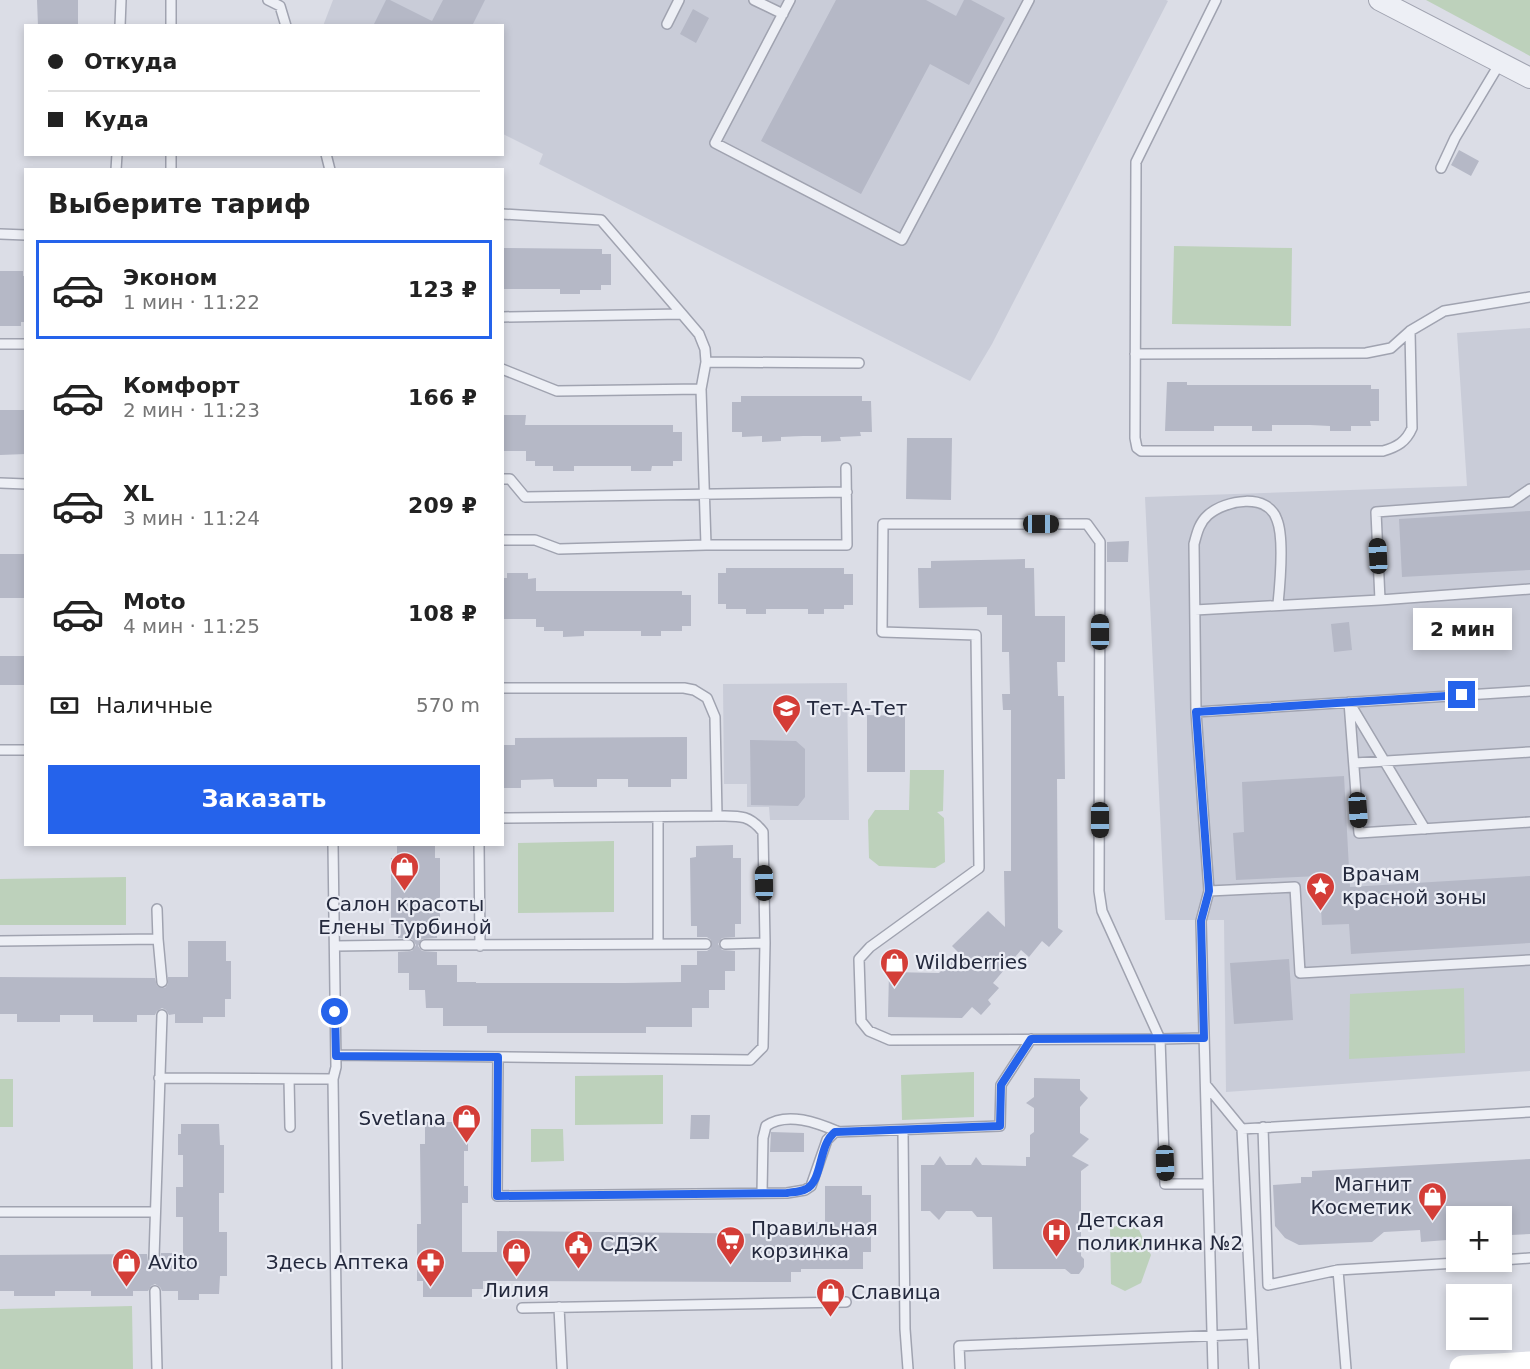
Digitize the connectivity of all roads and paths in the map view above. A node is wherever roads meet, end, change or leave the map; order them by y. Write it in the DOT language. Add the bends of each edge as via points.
graph roads {
  1 [pos="121,0"];
  2 [pos="171,0"];
  3 [pos="268,0"];
  4 [pos="679,0"];
  5 [pos="754,0"];
  6 [pos="790,0"];
  7 [pos="1029,0"];
  8 [pos="1216,0"];
  9 [pos="1379,0"];
  10 [pos="783,14"];
  11 [pos="120,24"];
  12 [pos="171,24"];
  13 [pos="285,24"];
  14 [pos="667,24"];
  15 [pos="1500,63"];
  16 [pos="1530,78"];
  17 [pos="1441,168"];
  18 [pos="504,214"];
  19 [pos="0,234"];
  20 [pos="24,235"];
  21 [pos="1530,297"];
  22 [pos="682,314"];
  23 [pos="504,317"];
  24 [pos="1410,331"];
  25 [pos="0,344"];
  26 [pos="24,344"];
  27 [pos="1135,354"];
  28 [pos="706,362"];
  29 [pos="859,363"];
  30 [pos="504,370"];
  31 [pos="701,389"];
  32 [pos="846,468"];
  33 [pos="504,479"];
  34 [pos="0,483"];
  35 [pos="24,484"];
  36 [pos="1530,489"];
  37 [pos="847,492"];
  38 [pos="705,495"];
  39 [pos="504,540"];
  40 [pos="706,545"];
  41 [pos="1530,589"];
  42 [pos="1380,600"];
  43 [pos="1278,604"];
  44 [pos="1195,610"];
  45 [pos="504,688"];
  46 [pos="1530,691"];
  47 [pos="1349,702"];
  48 [pos="1196,712"];
  49 [pos="0,750"];
  50 [pos="24,750"];
  51 [pos="1530,752"];
  52 [pos="1386,761"];
  53 [pos="1355,763"];
  54 [pos="717,816"];
  55 [pos="658,817"];
  56 [pos="504,818"];
  57 [pos="1530,822"];
  58 [pos="1425,829"];
  59 [pos="333,846"];
  60 [pos="479,846"];
  61 [pos="1209,891"];
  62 [pos="157,909"];
  63 [pos="158,939"];
  64 [pos="0,941"];
  65 [pos="765,943"];
  66 [pos="658,944"];
  67 [pos="706,944"];
  68 [pos="725,944"];
  69 [pos="409,945"];
  70 [pos="425,945"];
  71 [pos="335,946"];
  72 [pos="480,946"];
  73 [pos="1530,960"];
  74 [pos="162,982"];
  75 [pos="162,1015"];
  76 [pos="1204,1038"];
  77 [pos="1031,1039"];
  78 [pos="1160,1039"];
  79 [pos="336,1056"];
  80 [pos="498,1057"];
  81 [pos="159,1078"];
  82 [pos="289,1079"];
  83 [pos="333,1079"];
  84 [pos="1206,1085"];
  85 [pos="1530,1112"];
  86 [pos="290,1126"];
  87 [pos="1263,1127"];
  88 [pos="1242,1129"];
  89 [pos="903,1131"];
  90 [pos="839,1132"];
  91 [pos="1208,1184"];
  92 [pos="762,1193"];
  93 [pos="0,1212"];
  94 [pos="154,1212"];
  95 [pos="154,1258"];
  96 [pos="1530,1258"];
  97 [pos="1512,1259"];
  98 [pos="1446,1264"];
  99 [pos="1338,1270"];
  100 [pos="154,1291"];
  101 [pos="846,1302"];
  102 [pos="559,1307"];
  103 [pos="522,1308"];
  104 [pos="1252,1334"];
  105 [pos="1212,1335"];
  106 [pos="1530,1365"];
  107 [pos="156,1369"];
  108 [pos="337,1369"];
  109 [pos="562,1369"];
  110 [pos="909,1369"];
  111 [pos="960,1369"];
  112 [pos="1214,1369"];
  113 [pos="1254,1369"];
  114 [pos="1346,1369"];
  115 [pos="1463,1369"];
  1 -- 11 [label="lane"];
  2 -- 12 [label="lane"];
  3 -- 13 [label="lane" via="280,6"];
  4 -- 14 [label="lane"];
  5 -- 10 [label="lane"];
  6 -- 10 [label="lane"];
  7 -- 10 [label="lane" via="902,240 715,142"];
  8 -- 27 [label="lane" via="1136,162"];
  9 -- 15 [label="street"];
  15 -- 16 [label="street"];
  15 -- 17 [label="lane"];
  18 -- 22 [label="lane" via="601,220"];
  19 -- 20 [label="lane"];
  21 -- 24 [label="lane" via="1444,311"];
  22 -- 23 [label="lane"];
  22 -- 28 [label="lane" via="699,334"];
  24 -- 27 [label="lane" via="1391,348 1366,353"];
  24 -- 27 [label="lane" via="1412,428 1398,447 1383,451 1141,451 1135,438"];
  25 -- 26 [label="lane"];
  28 -- 29 [label="lane"];
  28 -- 31 [label="lane"];
  30 -- 31 [label="lane" via="556,391"];
  31 -- 38 [label="lane"];
  32 -- 37 [label="lane"];
  33 -- 38 [label="lane" via="510,479 525,497"];
  34 -- 35 [label="lane"];
  36 -- 42 [label="lane" via="1511,502 1376,512"];
  37 -- 38 [label="lane"];
  37 -- 40 [label="lane" via="847,545"];
  38 -- 40 [label="lane"];
  39 -- 40 [label="lane" via="535,540 559,549"];
  41 -- 42 [label="lane"];
  42 -- 43 [label="lane"];
  43 -- 44 [label="lane"];
  43 -- 44 [label="lane" via="1278,520 1264,505 1235,502 1220,506 1198,529 1194,544"];
  44 -- 48 [label="lane"];
  45 -- 54 [label="lane" via="694,690 707,698 715,717"];
  46 -- 47 [label="lane"];
  47 -- 48 [label="lane"];
  47 -- 52 [label="lane"];
  47 -- 53 [label="lane"];
  48 -- 61 [label="lane"];
  49 -- 50 [label="lane"];
  51 -- 52 [label="lane"];
  52 -- 53 [label="lane"];
  52 -- 58 [label="lane"];
  53 -- 58 [label="lane" via="1359,833"];
  54 -- 55 [label="lane"];
  54 -- 65 [label="lane" via="744,816 763,832"];
  55 -- 56 [label="lane"];
  55 -- 66 [label="lane"];
  57 -- 58 [label="lane"];
  59 -- 71 [label="lane"];
  60 -- 72 [label="lane"];
  61 -- 73 [label="lane" via="1295,887 1300,973"];
  61 -- 76 [label="lane" via="1201,921"];
  62 -- 63 [label="lane"];
  63 -- 64 [label="lane"];
  63 -- 74 [label="lane"];
  65 -- 68 [label="lane"];
  65 -- 80 [label="lane" via="763,1047 750,1060"];
  66 -- 67 [label="lane"];
  66 -- 72 [label="lane"];
  69 -- 71 [label="lane"];
  70 -- 72 [label="lane"];
  71 -- 79 [label="lane"];
  75 -- 81 [label="lane"];
  76 -- 78 [label="lane"];
  76 -- 84 [label="lane"];
  77 -- 78 [label="lane"];
  77 -- 78 [label="lane" via="890,1040 868,1031 861,1021 859,959 979,868 976,635 882,632 883,524 1087,524 1100,542 1099,891 1102,911"];
  77 -- 89 [label="lane" via="1001,1085 1000,1126"];
  78 -- 91 [label="lane" via="1166,1184"];
  79 -- 80 [label="lane"];
  79 -- 83 [label="lane"];
  80 -- 92 [label="lane" via="497,1196"];
  81 -- 82 [label="lane"];
  81 -- 94 [label="lane"];
  82 -- 83 [label="lane"];
  82 -- 86 [label="lane"];
  83 -- 108 [label="lane"];
  84 -- 88 [label="lane"];
  84 -- 91 [label="lane"];
  85 -- 87 [label="lane"];
  87 -- 88 [label="lane"];
  87 -- 99 [label="lane" via="1268,1285"];
  88 -- 104 [label="lane"];
  89 -- 90 [label="lane"];
  89 -- 110 [label="lane"];
  90 -- 92 [label="lane" via="827,1140 811,1186 787,1193"];
  90 -- 92 [label="lane" via="787,1118 766,1125"];
  91 -- 105 [label="lane"];
  93 -- 94 [label="lane"];
  94 -- 95 [label="lane"];
  96 -- 97 [label="lane"];
  98 -- 99 [label="lane"];
  99 -- 114 [label="lane"];
  100 -- 107 [label="lane"];
  101 -- 102 [label="lane"];
  102 -- 103 [label="lane"];
  102 -- 109 [label="lane"];
  104 -- 105 [label="lane"];
  104 -- 113 [label="lane"];
  105 -- 111 [label="lane" via="959,1346"];
  105 -- 112 [label="lane"];
  106 -- 115 [label="main road"];
}
